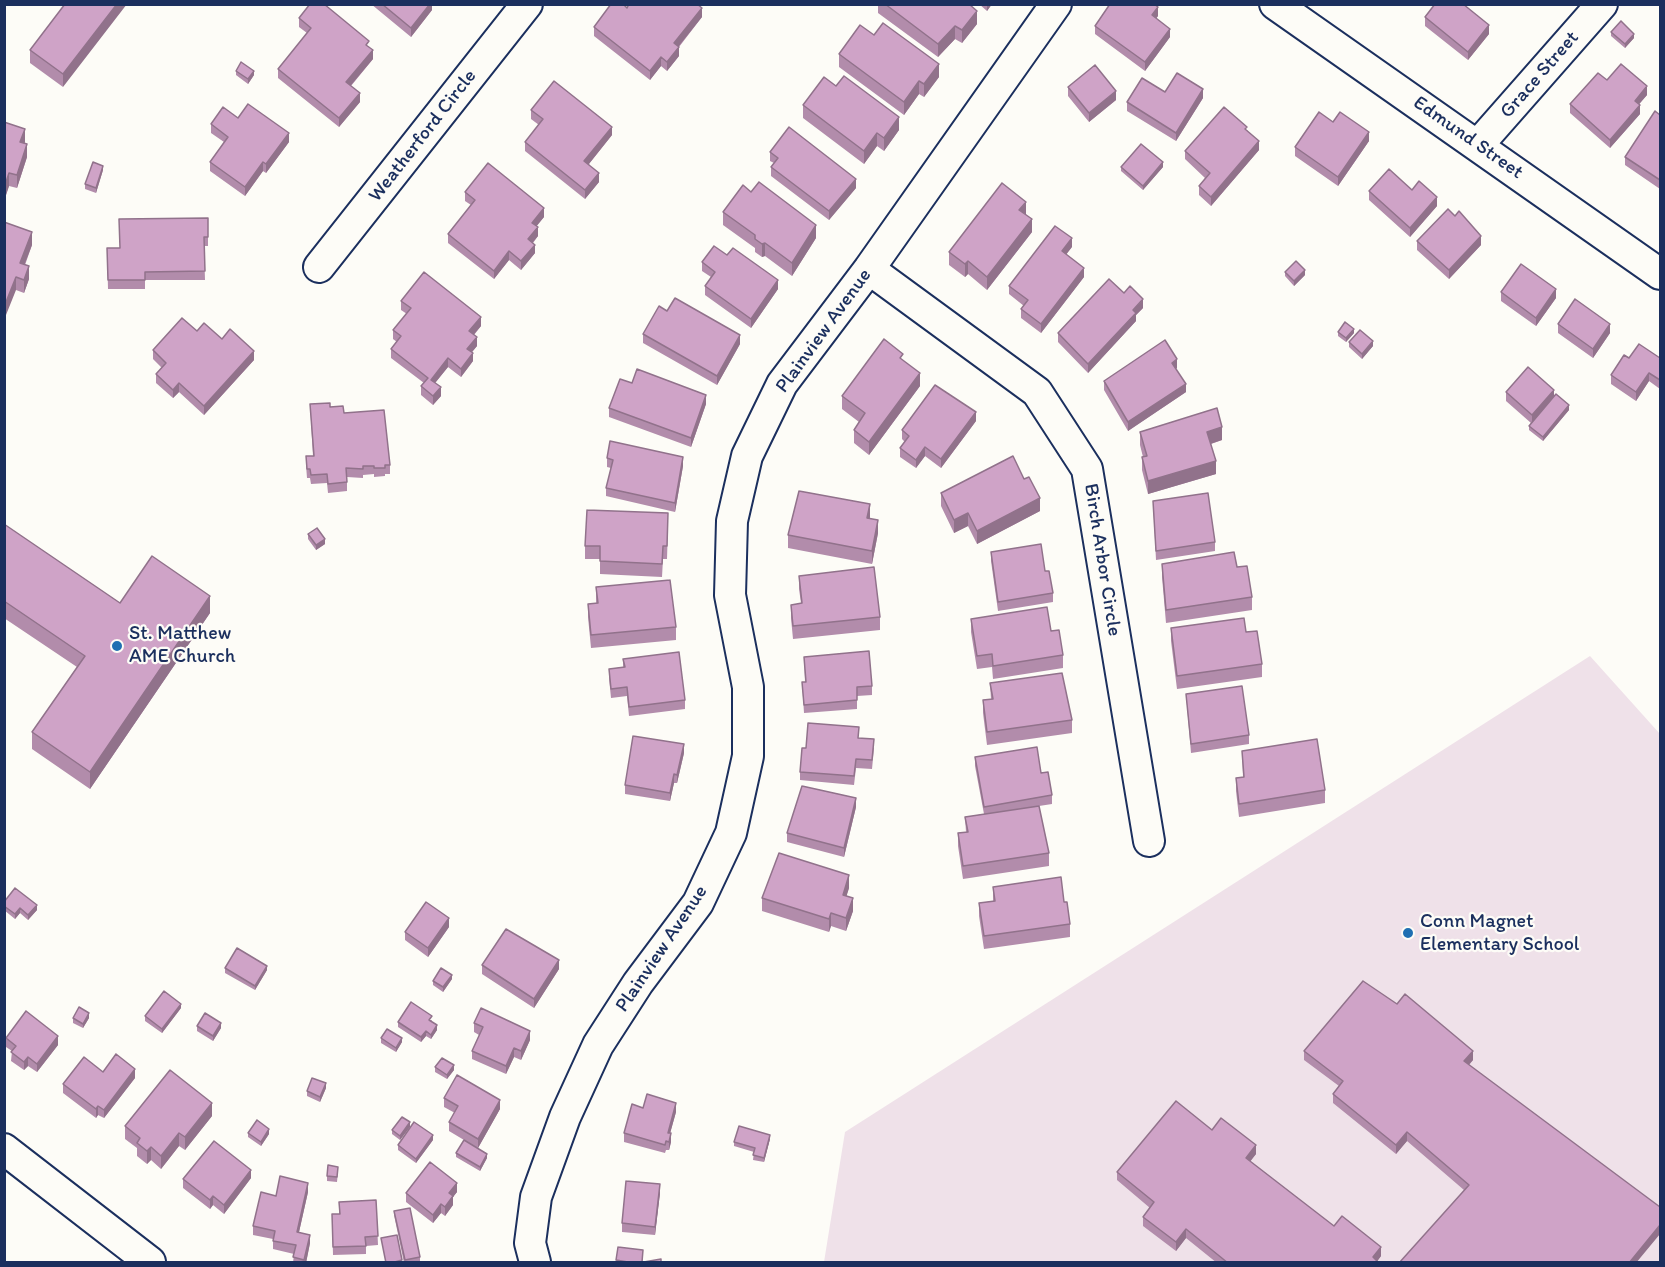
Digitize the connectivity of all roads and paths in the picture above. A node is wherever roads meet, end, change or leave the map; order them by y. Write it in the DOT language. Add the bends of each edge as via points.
graph roads {
  1 [pos="527,4"];
  2 [pos="1056,4"];
  3 [pos="1275,4"];
  4 [pos="1602,4"];
  5 [pos="1478,145"];
  6 [pos="319,267"];
  7 [pos="869,269"];
  8 [pos="1660,274"];
  9 [pos="1149,841"];
  10 [pos="4,1149"];
  11 [pos="526,1256"];
  12 [pos="150,1263"];
  1 -- 6 [label="street, Weatherford Circle"];
  2 -- 7 [label="street, Plainview Avenue"];
  3 -- 5 [label="street, Edmund Street"];
  4 -- 5 [label="street, Grace Street"];
  5 -- 8 [label="street, Edmund Street"];
  7 -- 9 [label="street, Birch Arbor Circle" via="1037,392 1087,469"];
  7 -- 11 [label="street, Plainview Avenue" via="782,384 747,456 732,521 730,595 748,687 748,756 730,833 698,903 598,1044 565,1117 536,1197"];
  10 -- 12 [label="street"];
}
